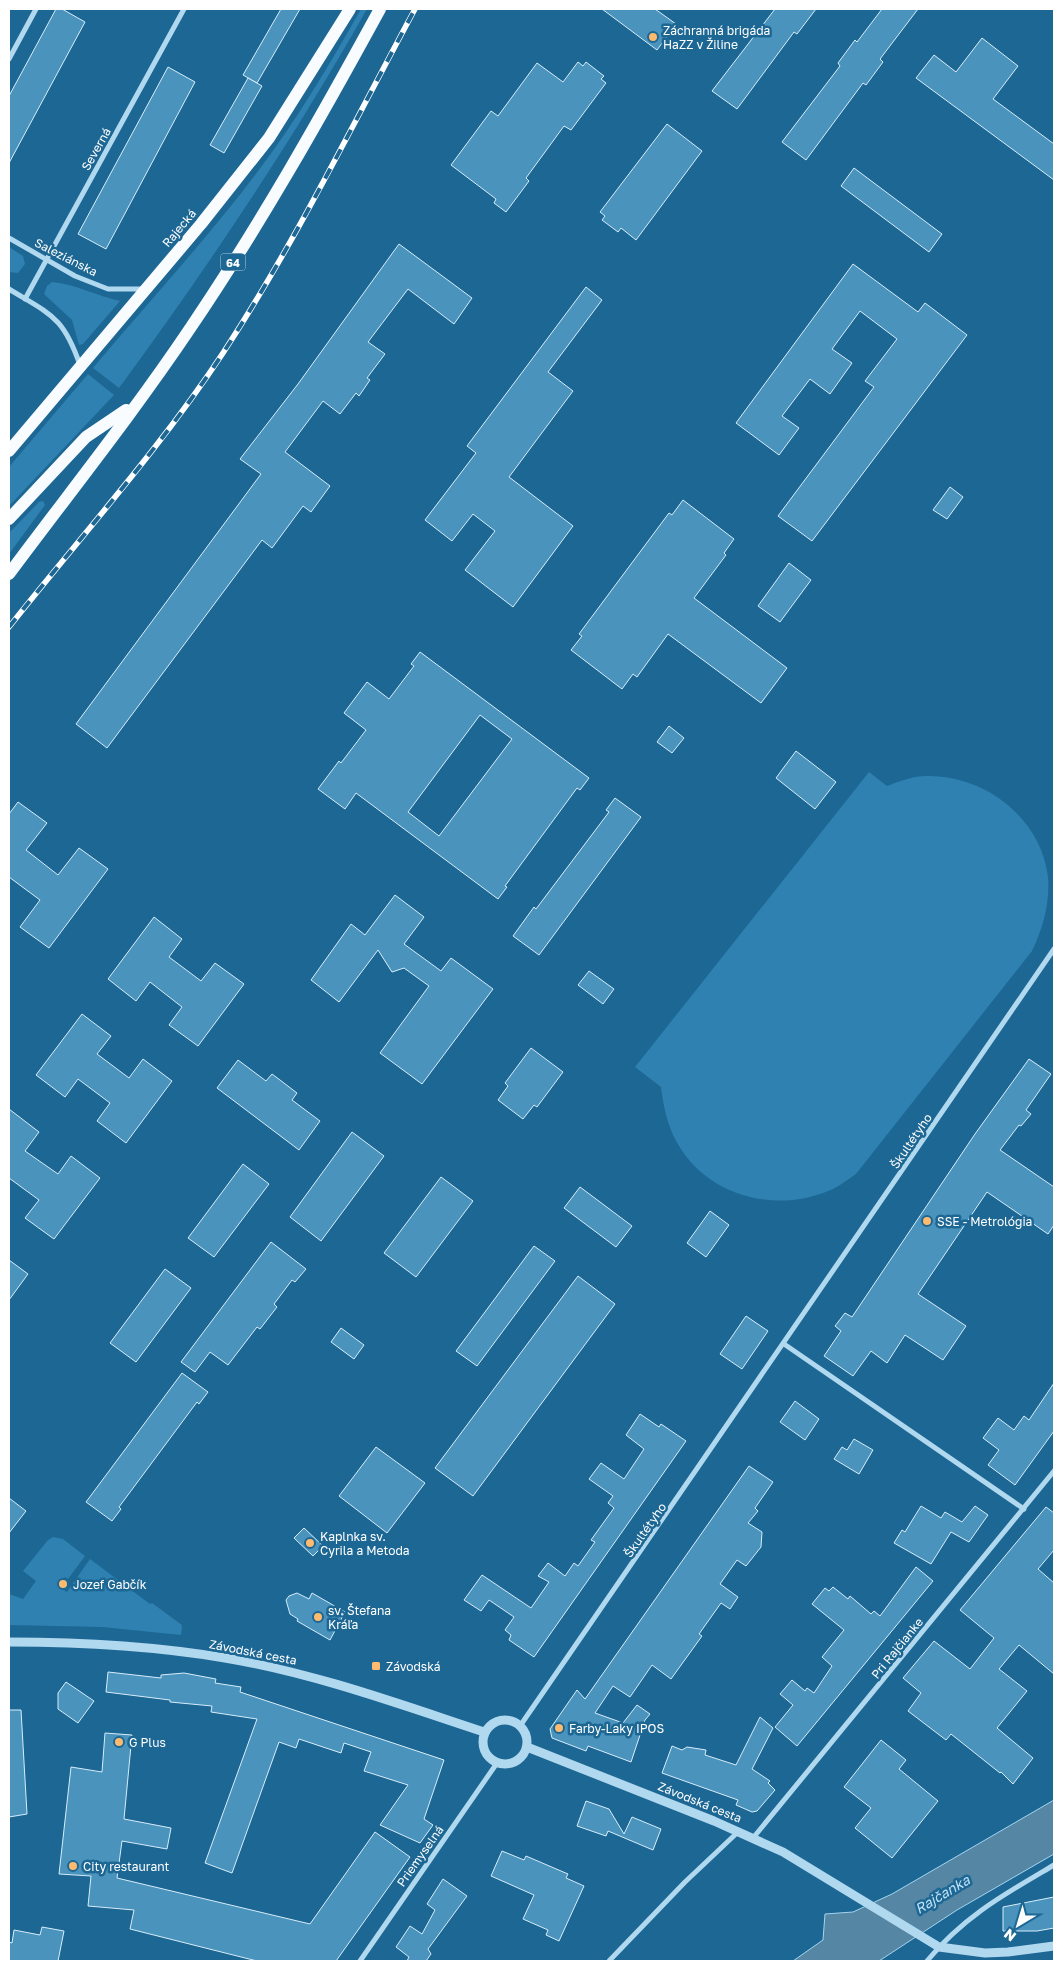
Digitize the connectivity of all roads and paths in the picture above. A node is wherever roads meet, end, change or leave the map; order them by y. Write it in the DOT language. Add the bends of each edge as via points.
graph roads {
  1 [pos="36,9"];
  2 [pos="184,9"];
  3 [pos="350,9"];
  4 [pos="380,9"];
  5 [pos="9,59"];
  6 [pos="9,238"];
  7 [pos="47,260"];
  8 [pos="9,288"];
  9 [pos="145,290"];
  10 [pos="25,299"];
  11 [pos="81,365"];
  12 [pos="134,405"];
  13 [pos="9,450"];
  14 [pos="9,519"];
  15 [pos="9,574"];
  16 [pos="1054,949"];
  17 [pos="784,1344"];
  18 [pos="1054,1471"];
  19 [pos="1024,1509"];
  20 [pos="9,1642"];
  21 [pos="520,1726"];
  22 [pos="484,1732"];
  23 [pos="526,1748"];
  24 [pos="497,1763"];
  25 [pos="739,1832"];
  26 [pos="754,1838"];
  27 [pos="1054,1866"];
  28 [pos="1054,1946"];
  29 [pos="939,1947"];
  30 [pos="985,1957"];
  31 [pos="360,1961"];
  32 [pos="609,1961"];
  33 [pos="927,1961"];
  1 -- 5 [label="street"];
  2 -- 7 [label="street, Severná"];
  3 -- 9 [label="main road, Rajecká" via="269,138"];
  4 -- 12 [label="main road, 64" via="237,257 190,329"];
  6 -- 7 [label="street, Saleziánska"];
  7 -- 9 [label="street, Saleziánska" via="108,289"];
  7 -- 10 [label="street, Severná"];
  8 -- 10 [label="street"];
  9 -- 11 [label="main road, Rajecká"];
  10 -- 11 [label="street" via="57,318 71,338"];
  11 -- 13 [label="main road, Rajecká"];
  12 -- 14 [label="main road" via="86,437"];
  12 -- 15 [label="main road"];
  16 -- 17 [label="street, Škultétyho"];
  17 -- 19 [label="street"];
  17 -- 21 [label="street, Škultétyho"];
  18 -- 19 [label="street, Pri Rajčianke"];
  19 -- 26 [label="street, Pri Rajčianke"];
  20 -- 22 [label="street, Závodská cesta" via="118,1646 224,1658 368,1693"];
  21 -- 22 [label="street" via="507,1719 500,1720 493,1722"];
  21 -- 23 [label="street" via="525,1732"];
  22 -- 24 [label="street" via="484,1750"];
  23 -- 24 [label="street" via="515,1762"];
  23 -- 25 [label="street, Závodská cesta"];
  24 -- 31 [label="street, Priemyselná"];
  25 -- 26 [label="street, Závodská cesta"];
  25 -- 32 [label="street"];
  26 -- 29 [label="street, Závodská cesta" via="810,1867"];
  27 -- 29 [label="street" via="986,1905"];
  28 -- 30 [label="street, Závodská cesta"];
  29 -- 30 [label="street, Závodská cesta"];
  29 -- 33 [label="street"];
}
